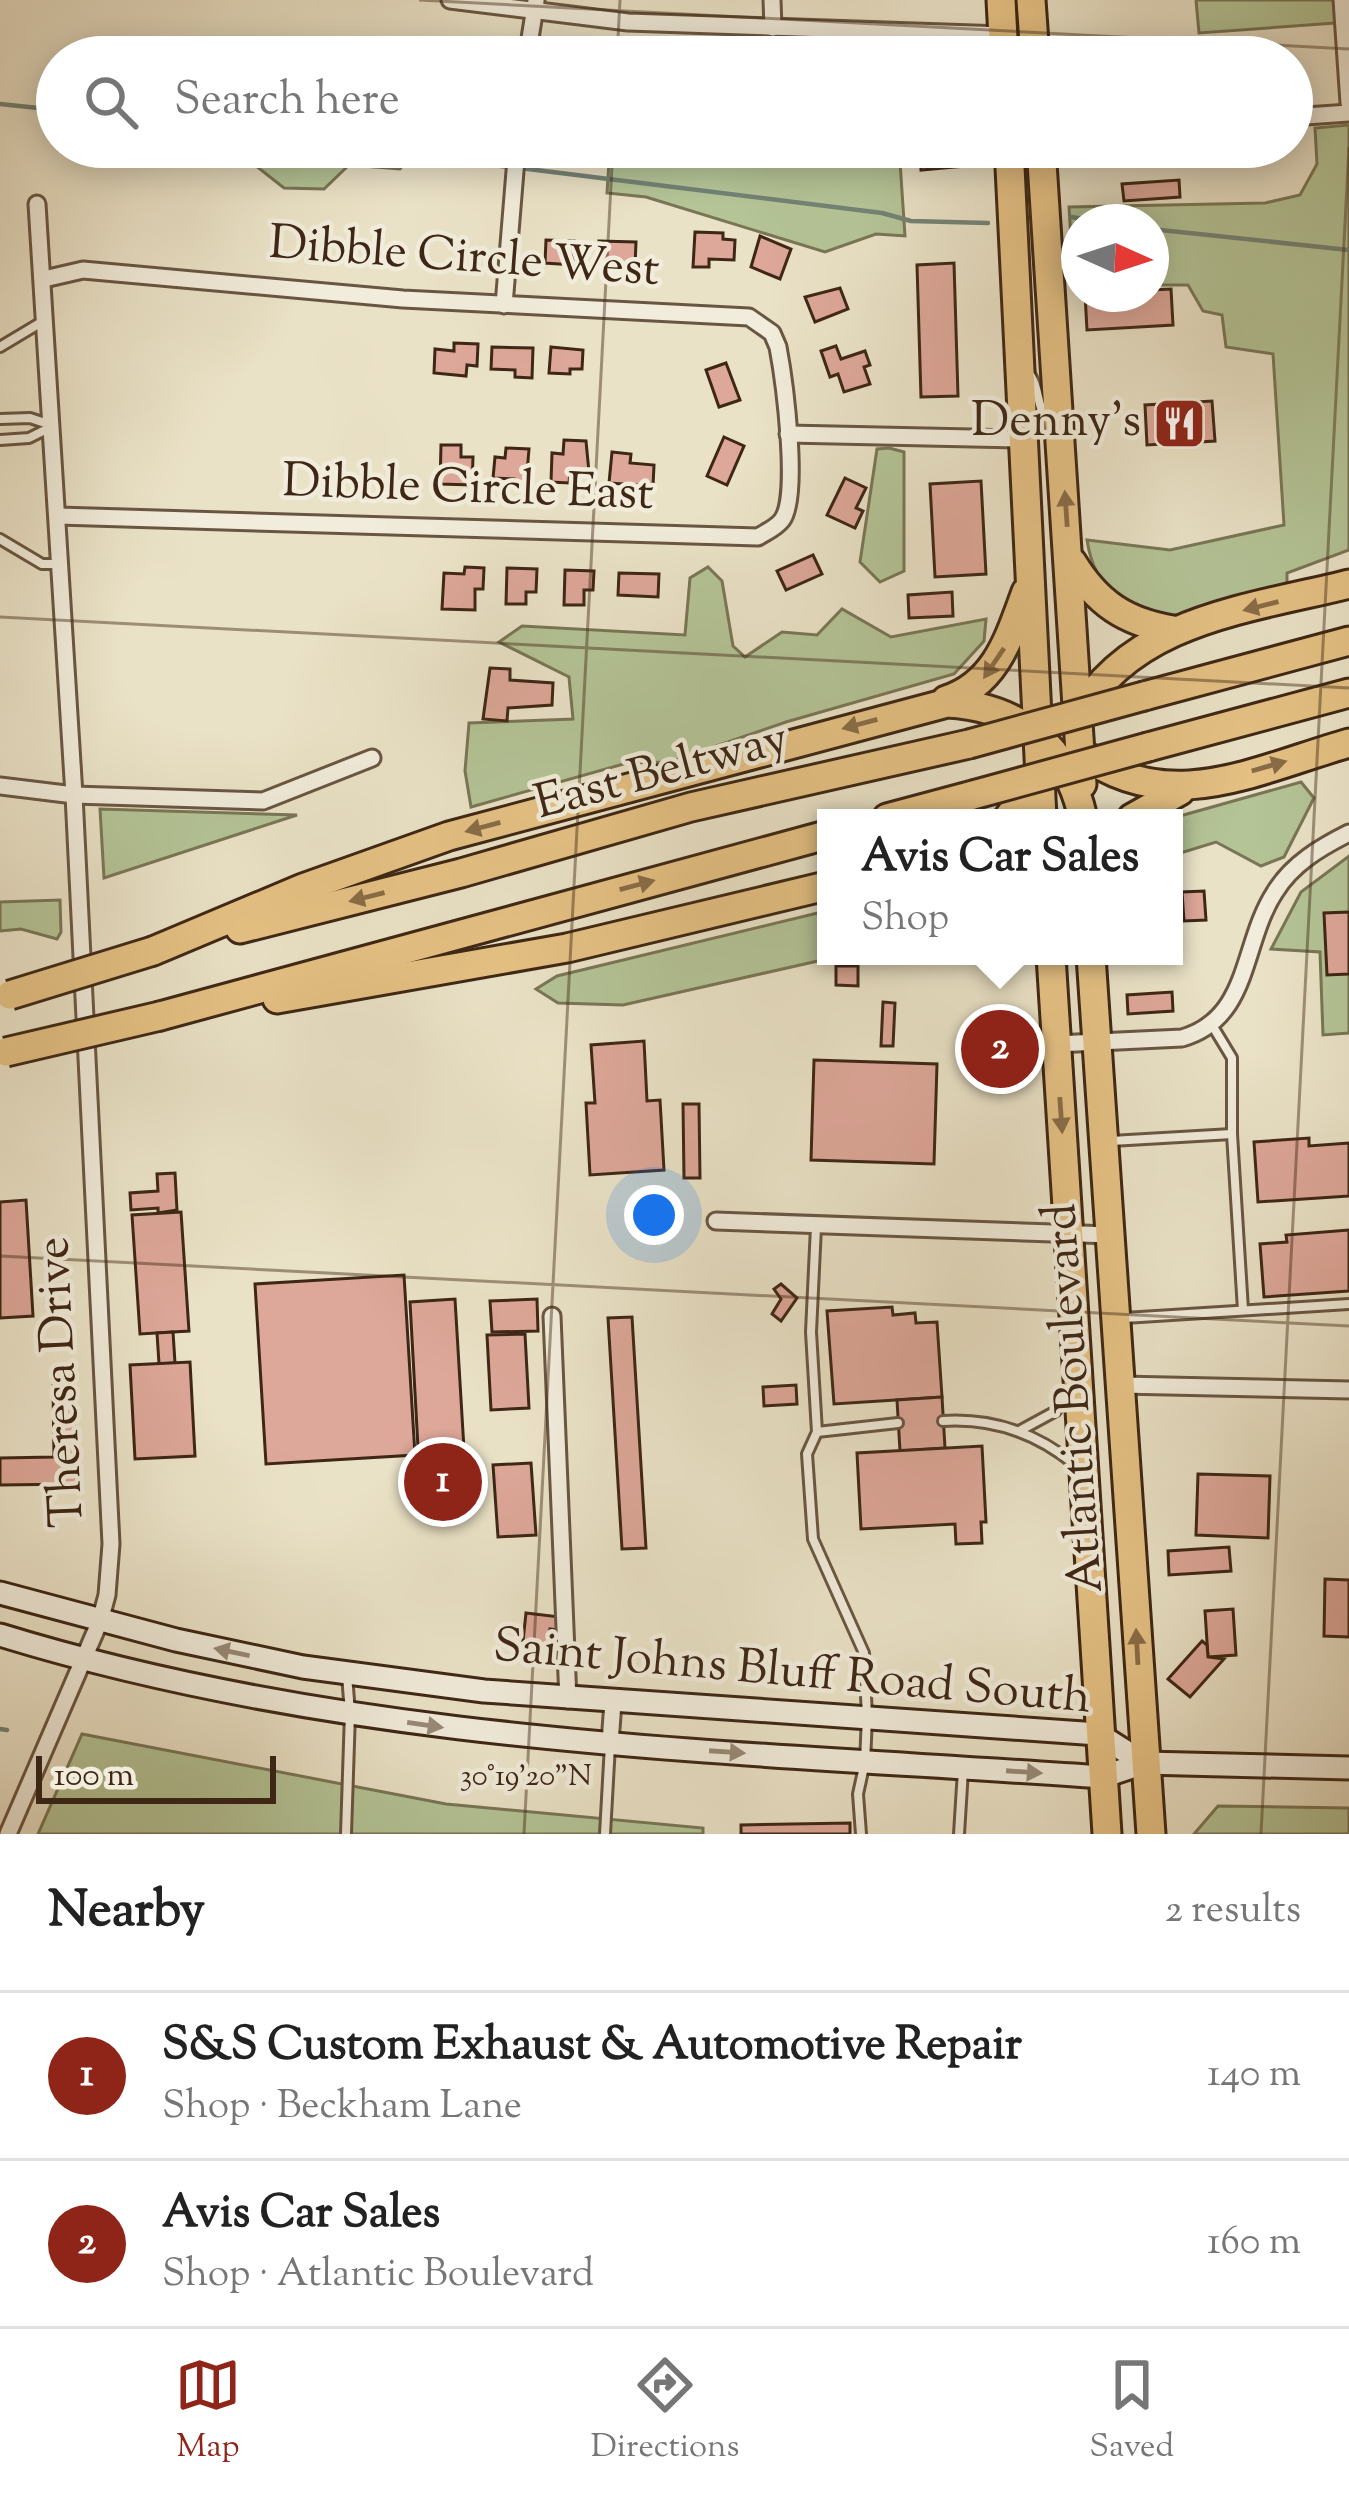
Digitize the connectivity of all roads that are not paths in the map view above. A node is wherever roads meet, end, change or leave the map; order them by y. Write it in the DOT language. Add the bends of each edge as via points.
graph roads {
  1 [pos="450,0"];
  2 [pos="772,0"];
  3 [pos="1001,0"];
  4 [pos="1031,0"];
  5 [pos="1342,0"];
  6 [pos="536,5"];
  7 [pos="773,28"];
  8 [pos="531,36"];
  9 [pos="876,36"];
  10 [pos="1003,36"];
  11 [pos="1034,36"];
  12 [pos="1349,103"];
  13 [pos="1349,113"];
  14 [pos="1313,116"];
  15 [pos="515,168"];
  16 [pos="1010,168"];
  17 [pos="1042,168"];
  18 [pos="37,204"];
  19 [pos="44,279"];
  20 [pos="504,305"];
  21 [pos="47,319"];
  22 [pos="0,347"];
  23 [pos="1018,354"];
  24 [pos="1060,417"];
  25 [pos="0,419"];
  26 [pos="52,426"];
  27 [pos="788,434"];
  28 [pos="0,440"];
  29 [pos="1021,440"];
  30 [pos="58,516"];
  31 [pos="0,539"];
  32 [pos="1069,556"];
  33 [pos="61,564"];
  34 [pos="1030,583"];
  35 [pos="1349,584"];
  36 [pos="1173,630"];
  37 [pos="1349,641"];
  38 [pos="1349,693"];
  39 [pos="922,707"];
  40 [pos="1349,743"];
  41 [pos="1059,745"];
  42 [pos="372,758"];
  43 [pos="0,786"];
  44 [pos="1193,786"];
  45 [pos="74,795"];
  46 [pos="921,809"];
  47 [pos="1015,809"];
  48 [pos="1045,809"];
  49 [pos="1081,809"];
  50 [pos="1146,809"];
  51 [pos="1349,832"];
  52 [pos="817,837"];
  53 [pos="817,888"];
  54 [pos="153,951"];
  55 [pos="1052,965"];
  56 [pos="1092,965"];
  57 [pos="5,996"];
  58 [pos="160,1016"];
  59 [pos="1212,1024"];
  60 [pos="1096,1043"];
  61 [pos="1056,1044"];
  62 [pos="3,1053"];
  63 [pos="1232,1134"];
  64 [pos="1104,1141"];
  65 [pos="716,1221"];
  66 [pos="816,1225"];
  67 [pos="1070,1235"];
  68 [pos="1112,1235"];
  69 [pos="1349,1304"];
  70 [pos="1243,1310"];
  71 [pos="552,1316"];
  72 [pos="1117,1318"];
  73 [pos="1078,1372"];
  74 [pos="1120,1384"];
  75 [pos="1349,1390"];
  76 [pos="943,1421"];
  77 [pos="898,1424"];
  78 [pos="1020,1430"];
  79 [pos="817,1432"];
  80 [pos="1083,1471"];
  81 [pos="0,1593"];
  82 [pos="100,1621"];
  83 [pos="0,1635"];
  84 [pos="83,1660"];
  85 [pos="347,1673"];
  86 [pos="568,1700"];
  87 [pos="613,1702"];
  88 [pos="350,1713"];
  89 [pos="867,1717"];
  90 [pos="1098,1735"];
  91 [pos="610,1743"];
  92 [pos="865,1762"];
  93 [pos="1144,1763"];
  94 [pos="963,1768"];
  95 [pos="1349,1768"];
  96 [pos="1102,1777"];
  97 [pos="8,1834"];
  98 [pos="346,1834"];
  99 [pos="604,1834"];
  100 [pos="861,1834"];
  101 [pos="959,1834"];
  102 [pos="1107,1834"];
  103 [pos="1151,1834"];
  1 -- 6 [label="street"];
  2 -- 7 [label="street"];
  3 -- 10 [label="highway"];
  4 -- 11 [label="highway"];
  5 -- 12 [label="street"];
  6 -- 7 [label="street" via="628,22"];
  6 -- 8 [label="street"];
  7 -- 9 [label="street"];
  13 -- 14 [label="street"];
  15 -- 20 [label="street"];
  16 -- 23 [label="highway"];
  17 -- 24 [label="highway"];
  18 -- 19 [label="street, Theresa Drive"];
  19 -- 20 [label="street, Dibble Circle West" via="83,270"];
  19 -- 21 [label="street, Theresa Drive"];
  20 -- 27 [label="street, Dibble Circle West" via="749,317 778,346"];
  21 -- 22 [label="lane"];
  21 -- 26 [label="street, Theresa Drive"];
  23 -- 24 [label="lane" via="1045,417"];
  23 -- 29 [label="highway"];
  32 -- 24 [label="highway, one-way"];
  25 -- 26 [label="lane"];
  26 -- 28 [label="lane" via="29,439"];
  26 -- 30 [label="street, Theresa Drive"];
  27 -- 29 [label="street"];
  27 -- 30 [label="street, Dibble Circle East" via="789,506 758,537"];
  29 -- 34 [label="highway"];
  30 -- 33 [label="street, Theresa Drive"];
  31 -- 33 [label="lane" via="42,564"];
  32 -- 36 [label="highway" via="1103,604"];
  32 -- 41 [label="highway" via="1073,639"];
  33 -- 45 [label="street, Theresa Drive"];
  34 -- 39 [label="highway, one-way" via="983,680"];
  34 -- 41 [label="highway" via="1035,672"];
  35 -- 36 [label="highway, one-way"];
  36 -- 41 [label="highway" via="1116,665"];
  37 -- 54 [label="highway, East Beltway, one-way, bridge"];
  38 -- 46 [label="highway, bridge"];
  39 -- 41 [label="highway" via="1003,712"];
  39 -- 54 [label="highway, one-way" via="449,836"];
  44 -- 40 [label="highway, one-way"];
  41 -- 44 [label="highway" via="1140,783"];
  41 -- 47 [label="highway"];
  41 -- 48 [label="highway"];
  41 -- 49 [label="highway"];
  42 -- 45 [label="street" via="263,801"];
  43 -- 45 [label="street"];
  44 -- 50 [label="highway"];
  45 -- 82 [label="street, Theresa Drive" via="111,1544"];
  51 -- 59 [label="street" via="1301,862 1276,890 1232,1002"];
  58 -- 52 [label="highway, one-way"];
  53 -- 58 [label="highway" via="567,949"];
  54 -- 57 [label="highway, East Beltway, bridge"];
  55 -- 61 [label="highway, Atlantic Boulevard"];
  56 -- 60 [label="highway, Atlantic Boulevard"];
  58 -- 62 [label="highway, bridge"];
  59 -- 60 [label="street" via="1182,1038"];
  59 -- 63 [label="lane" via="1232,1058"];
  60 -- 61 [label="street"];
  60 -- 64 [label="highway, Atlantic Boulevard"];
  61 -- 67 [label="highway, Atlantic Boulevard, one-way"];
  63 -- 64 [label="lane"];
  63 -- 70 [label="lane"];
  64 -- 68 [label="highway, Atlantic Boulevard"];
  65 -- 66 [label="street"];
  66 -- 67 [label="street"];
  66 -- 79 [label="lane"];
  67 -- 68 [label="street"];
  67 -- 73 [label="highway, Atlantic Boulevard"];
  68 -- 72 [label="highway, Atlantic Boulevard"];
  69 -- 70 [label="lane"];
  70 -- 72 [label="lane"];
  71 -- 86 [label="street"];
  72 -- 74 [label="highway, Atlantic Boulevard"];
  73 -- 78 [label="lane" via="1056,1411"];
  73 -- 80 [label="highway, Atlantic Boulevard"];
  74 -- 75 [label="street"];
  93 -- 74 [label="highway, Atlantic Boulevard, one-way"];
  76 -- 78 [label="lane"];
  77 -- 79 [label="lane"];
  78 -- 80 [label="lane"];
  79 -- 89 [label="lane" via="806,1454 813,1540 864,1653"];
  80 -- 90 [label="highway, Atlantic Boulevard"];
  81 -- 82 [label="main road, Saint Johns Bluff Road South"];
  82 -- 84 [label="street, Theresa Drive"];
  85 -- 82 [label="main road, Saint Johns Bluff Road South, one-way"];
  83 -- 84 [label="main road, Saint Johns Bluff Road South"];
  84 -- 88 [label="main road, Saint Johns Bluff Road South"];
  84 -- 97 [label="street, Theresa Drive"];
  85 -- 86 [label="main road, Saint Johns Bluff Road South"];
  85 -- 88 [label="lane"];
  86 -- 87 [label="main road, Saint Johns Bluff Road South"];
  87 -- 89 [label="main road, Saint Johns Bluff Road South"];
  87 -- 91 [label="street"];
  88 -- 91 [label="main road, Saint Johns Bluff Road South, one-way"];
  88 -- 98 [label="lane"];
  89 -- 90 [label="main road, Saint Johns Bluff Road South"];
  89 -- 92 [label="lane"];
  90 -- 93 [label="main road, Saint Johns Bluff Road South"];
  90 -- 96 [label="highway, Atlantic Boulevard"];
  91 -- 92 [label="main road, Saint Johns Bluff Road South, one-way"];
  91 -- 99 [label="lane"];
  92 -- 94 [label="main road, Saint Johns Bluff Road South"];
  92 -- 100 [label="lane"];
  93 -- 95 [label="main road"];
  93 -- 96 [label="main road, Saint Johns Bluff Road South"];
  93 -- 103 [label="highway, Atlantic Boulevard"];
  94 -- 96 [label="main road, Saint Johns Bluff Road South, one-way"];
  94 -- 101 [label="lane"];
  96 -- 102 [label="highway, Atlantic Boulevard"];
}
